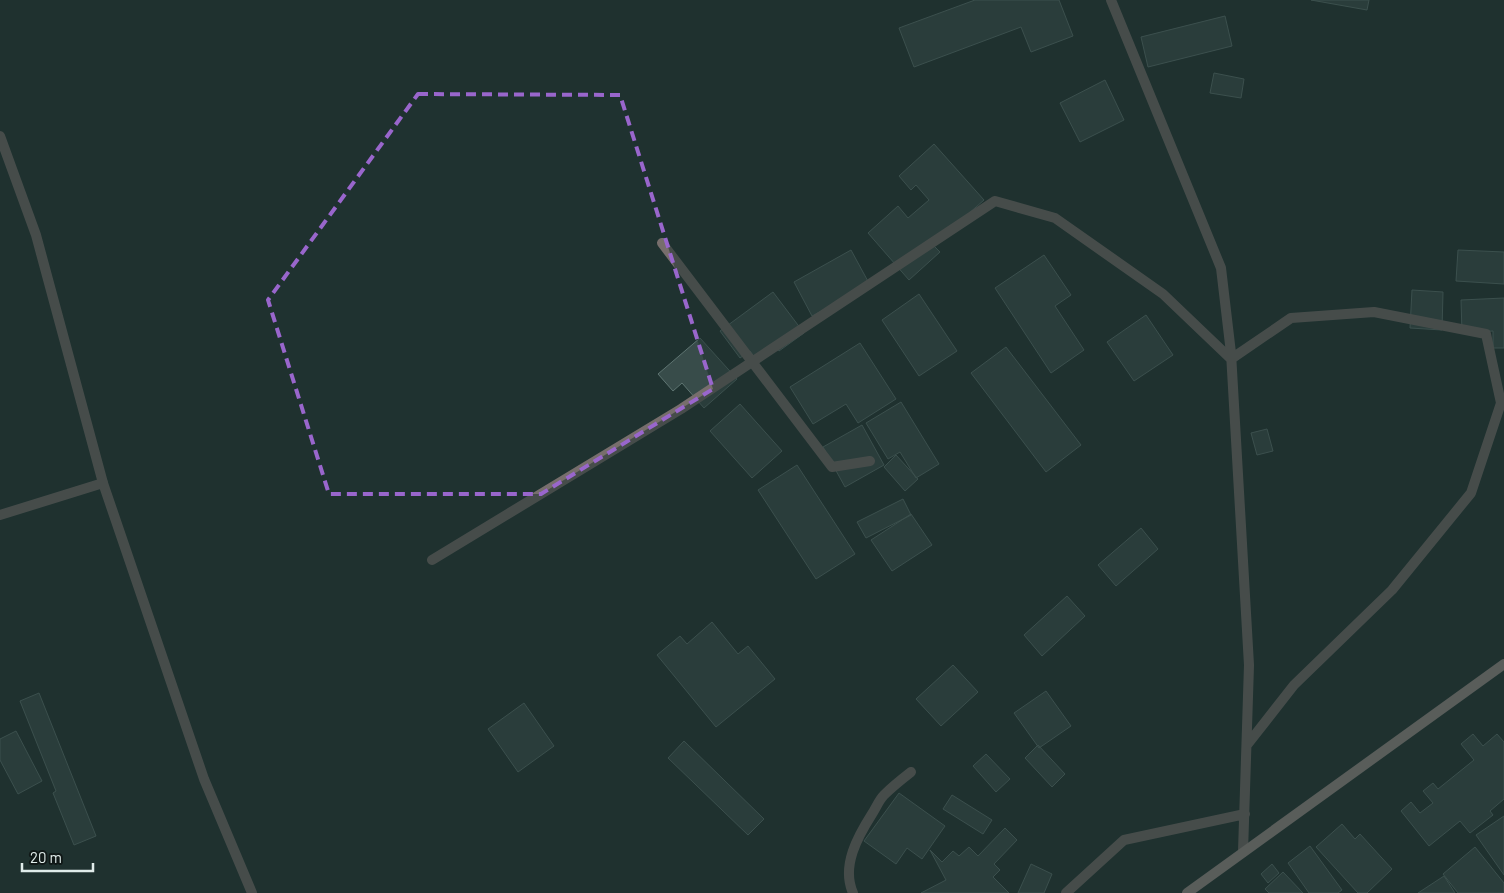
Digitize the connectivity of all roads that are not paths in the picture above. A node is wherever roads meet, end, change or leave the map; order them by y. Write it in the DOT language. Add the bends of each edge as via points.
graph roads {
  1 [pos="1111,0"];
  2 [pos="0,136"];
  3 [pos="662,243"];
  4 [pos="1231,359"];
  5 [pos="752,362"];
  6 [pos="870,461"];
  7 [pos="103,483"];
  8 [pos="0,515"];
  9 [pos="432,560"];
  10 [pos="1504,664"];
  11 [pos="1247,745"];
  12 [pos="911,772"];
  13 [pos="1244,814"];
  14 [pos="1243,852"];
  15 [pos="252,893"];
  16 [pos="853,893"];
  17 [pos="1066,893"];
  18 [pos="1187,893"];
  1 -- 4 [label="street" via="1221,268"];
  2 -- 7 [label="street" via="36,235"];
  3 -- 5 [label="street"];
  4 -- 5 [label="street" via="1163,294 1056,218 995,201"];
  4 -- 11 [label="street" via="1249,665"];
  4 -- 11 [label="street" via="1291,318 1374,312 1486,334 1501,403 1471,493 1392,590 1294,685"];
  5 -- 6 [label="street" via="832,467"];
  5 -- 9 [label="street" via="682,409"];
  7 -- 8 [label="street"];
  7 -- 15 [label="street" via="204,779"];
  10 -- 14 [label="street"];
  11 -- 13 [label="street"];
  12 -- 16 [label="street" via="883,796 859,835 849,872"];
  13 -- 14 [label="street"];
  13 -- 17 [label="street" via="1124,840"];
  14 -- 18 [label="street"];
}
